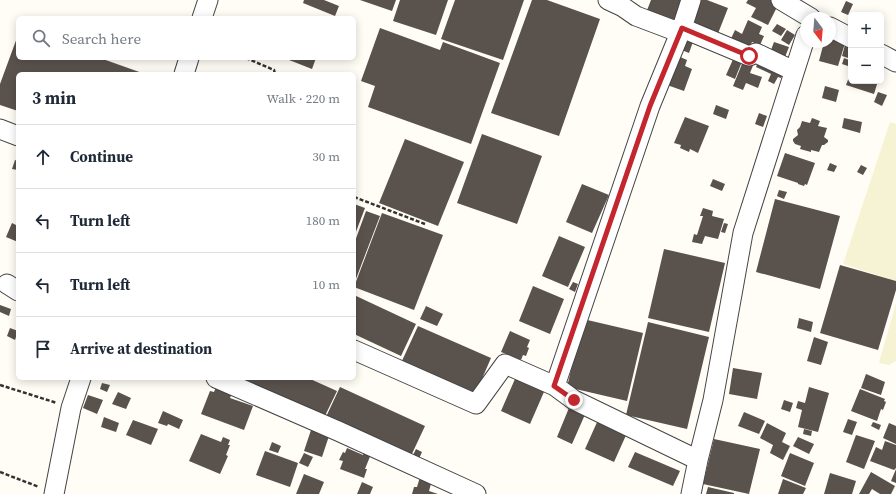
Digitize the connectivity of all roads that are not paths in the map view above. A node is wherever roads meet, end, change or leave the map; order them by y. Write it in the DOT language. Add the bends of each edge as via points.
graph roads {
  1 [pos="208,0"];
  2 [pos="608,0"];
  3 [pos="691,0"];
  4 [pos="788,2"];
  5 [pos="803,12"];
  6 [pos="203,16"];
  7 [pos="682,28"];
  8 [pos="836,30"];
  9 [pos="848,36"];
  10 [pos="802,48"];
  11 [pos="884,56"];
  12 [pos="188,60"];
  13 [pos="896,62"];
  14 [pos="794,71"];
  15 [pos="185,72"];
  16 [pos="0,129"];
  17 [pos="16,135"];
  18 [pos="356,351"];
  19 [pos="80,380"];
  20 [pos="221,380"];
  21 [pos="554,386"];
  22 [pos="698,460"];
  23 [pos="54,494"];
  24 [pos="476,494"];
  25 [pos="691,494"];
  1 -- 6 [label="street"];
  2 -- 7 [label="street" via="636,16 673,30"];
  3 -- 7 [label="street"];
  4 -- 5 [label="street"];
  7 -- 14 [label="street" via="749,56 756,53"];
  7 -- 21 [label="street" via="650,106"];
  8 -- 9 [label="street"];
  10 -- 14 [label="street"];
  11 -- 13 [label="street"];
  12 -- 15 [label="street"];
  14 -- 22 [label="street" via="743,233 713,400"];
  16 -- 17 [label="street"];
  18 -- 21 [label="street" via="476,404 505,364"];
  19 -- 23 [label="street" via="70,408"];
  20 -- 24 [label="street"];
  21 -- 22 [label="street" via="574,400"];
  22 -- 25 [label="street"];
}
